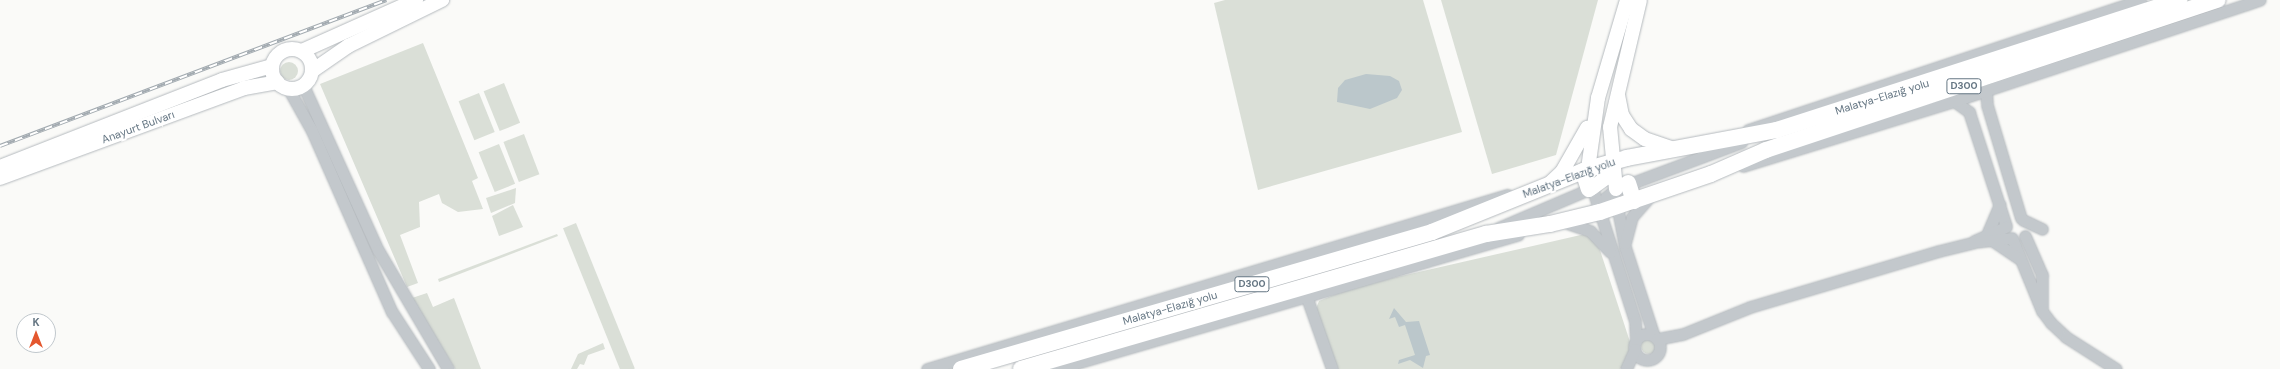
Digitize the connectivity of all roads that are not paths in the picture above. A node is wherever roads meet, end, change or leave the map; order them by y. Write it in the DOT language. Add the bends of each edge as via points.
graph roads {
  1 [pos="416,0"];
  2 [pos="442,0"];
  3 [pos="1627,0"];
  4 [pos="1640,0"];
  5 [pos="2140,0"];
  6 [pos="2180,0"];
  7 [pos="2218,0"];
  8 [pos="2260,0"];
  9 [pos="302,51"];
  10 [pos="272,66"];
  11 [pos="312,71"];
  12 [pos="283,85"];
  13 [pos="303,86"];
  14 [pos="1986,90"];
  15 [pos="1617,92"];
  16 [pos="1598,98"];
  17 [pos="1954,101"];
  18 [pos="1777,130"];
  19 [pos="1716,141"];
  20 [pos="1674,149"];
  21 [pos="1614,161"];
  22 [pos="0,167"];
  23 [pos="1585,170"];
  24 [pos="1711,174"];
  25 [pos="0,178"];
  26 [pos="1544,186"];
  27 [pos="1622,186"];
  28 [pos="1590,189"];
  29 [pos="1650,195"];
  30 [pos="1634,201"];
  31 [pos="2001,203"];
  32 [pos="1616,207"];
  33 [pos="1600,212"];
  34 [pos="2022,219"];
  35 [pos="1556,223"];
  36 [pos="2009,232"];
  37 [pos="1486,234"];
  38 [pos="2026,235"];
  39 [pos="1990,237"];
  40 [pos="1625,247"];
  41 [pos="1615,259"];
  42 [pos="2020,259"];
  43 [pos="1307,298"];
  44 [pos="2042,311"];
  45 [pos="1683,334"];
  46 [pos="1656,337"];
  47 [pos="1635,345"];
  48 [pos="1656,356"];
  49 [pos="1644,362"];
  50 [pos="429,369"];
  51 [pos="448,369"];
  52 [pos="927,369"];
  53 [pos="961,369"];
  54 [pos="1021,369"];
  55 [pos="1056,369"];
  56 [pos="1332,369"];
  57 [pos="1627,369"];
  58 [pos="1653,369"];
  59 [pos="2116,369"];
  1 -- 9 [label="main road"];
  2 -- 11 [label="main road" via="348,46"];
  3 -- 16 [label="main road"];
  4 -- 15 [label="main road"];
  5 -- 19 [label="street"];
  6 -- 18 [label="highway, Malatya-Elazığ yolu / D300"];
  7 -- 24 [label="highway, Malatya-Elazığ yolu / D300" via="1766,150"];
  8 -- 14 [label="street"];
  9 -- 10 [label="main road" via="282,51"];
  9 -- 11 [label="main road" via="310,60"];
  10 -- 12 [label="main road"];
  10 -- 22 [label="main road, Anayurt Bulvarı" via="222,80"];
  11 -- 13 [label="main road"];
  12 -- 13 [label="main road"];
  12 -- 25 [label="main road, Anayurt Bulvarı" via="244,88"];
  12 -- 50 [label="street" via="312,131 392,312"];
  13 -- 51 [label="street" via="375,244"];
  14 -- 17 [label="street"];
  14 -- 34 [label="street" via="1987,105"];
  15 -- 20 [label="main road" via="1622,115 1631,129 1645,139"];
  15 -- 21 [label="main road" via="1610,126"];
  16 -- 23 [label="main road"];
  16 -- 26 [label="main road" via="1580,144 1562,172"];
  17 -- 24 [label="street" via="1775,158"];
  17 -- 31 [label="street" via="1969,112"];
  18 -- 19 [label="highway, Malatya-Elazığ yolu / D300"];
  18 -- 27 [label="street"];
  19 -- 20 [label="highway, Malatya-Elazığ yolu / D300"];
  20 -- 21 [label="highway, Malatya-Elazığ yolu / D300"];
  21 -- 23 [label="highway, Malatya-Elazığ yolu / D300"];
  21 -- 27 [label="main road"];
  21 -- 28 [label="main road" via="1606,178"];
  23 -- 26 [label="highway, Malatya-Elazığ yolu / D300"];
  23 -- 28 [label="highway"];
  24 -- 29 [label="highway, Malatya-Elazığ yolu / D300"];
  26 -- 52 [label="street"];
  26 -- 53 [label="highway, Malatya-Elazığ yolu / D300" via="1475,216 1386,246"];
  27 -- 30 [label="highway"];
  27 -- 32 [label="street"];
  27 -- 33 [label="street" via="1606,198"];
  28 -- 33 [label="street"];
  28 -- 37 [label="street"];
  29 -- 30 [label="highway, Malatya-Elazığ yolu / D300"];
  29 -- 40 [label="street" via="1629,223"];
  30 -- 32 [label="highway, Malatya-Elazığ yolu / D300"];
  31 -- 36 [label="street"];
  31 -- 39 [label="street"];
  32 -- 33 [label="highway, Malatya-Elazığ yolu / D300"];
  32 -- 40 [label="street"];
  33 -- 35 [label="highway, Malatya-Elazığ yolu / D300"];
  33 -- 41 [label="street"];
  34 -- 36 [label="street" via="2013,218"];
  34 -- 38 [label="street" via="2042,229"];
  35 -- 37 [label="highway, Malatya-Elazığ yolu / D300"];
  35 -- 41 [label="street" via="1590,231"];
  35 -- 43 [label="street"];
  36 -- 38 [label="street"];
  36 -- 39 [label="street"];
  36 -- 42 [label="street"];
  37 -- 54 [label="highway, Malatya-Elazığ yolu / D300"];
  38 -- 44 [label="street" via="2042,275"];
  39 -- 42 [label="street"];
  39 -- 45 [label="street" via="1750,307"];
  40 -- 46 [label="street"];
  41 -- 47 [label="street" via="1635,320"];
  42 -- 44 [label="street"];
  43 -- 55 [label="street"];
  43 -- 56 [label="street"];
  44 -- 59 [label="street" via="2066,338"];
  45 -- 46 [label="street"];
  45 -- 48 [label="street"];
  46 -- 47 [label="street" via="1646,334"];
  46 -- 48 [label="street" via="1660,347"];
  47 -- 49 [label="street"];
  47 -- 57 [label="street"];
  48 -- 49 [label="street"];
  48 -- 58 [label="street"];
  49 -- 57 [label="street"];
}
